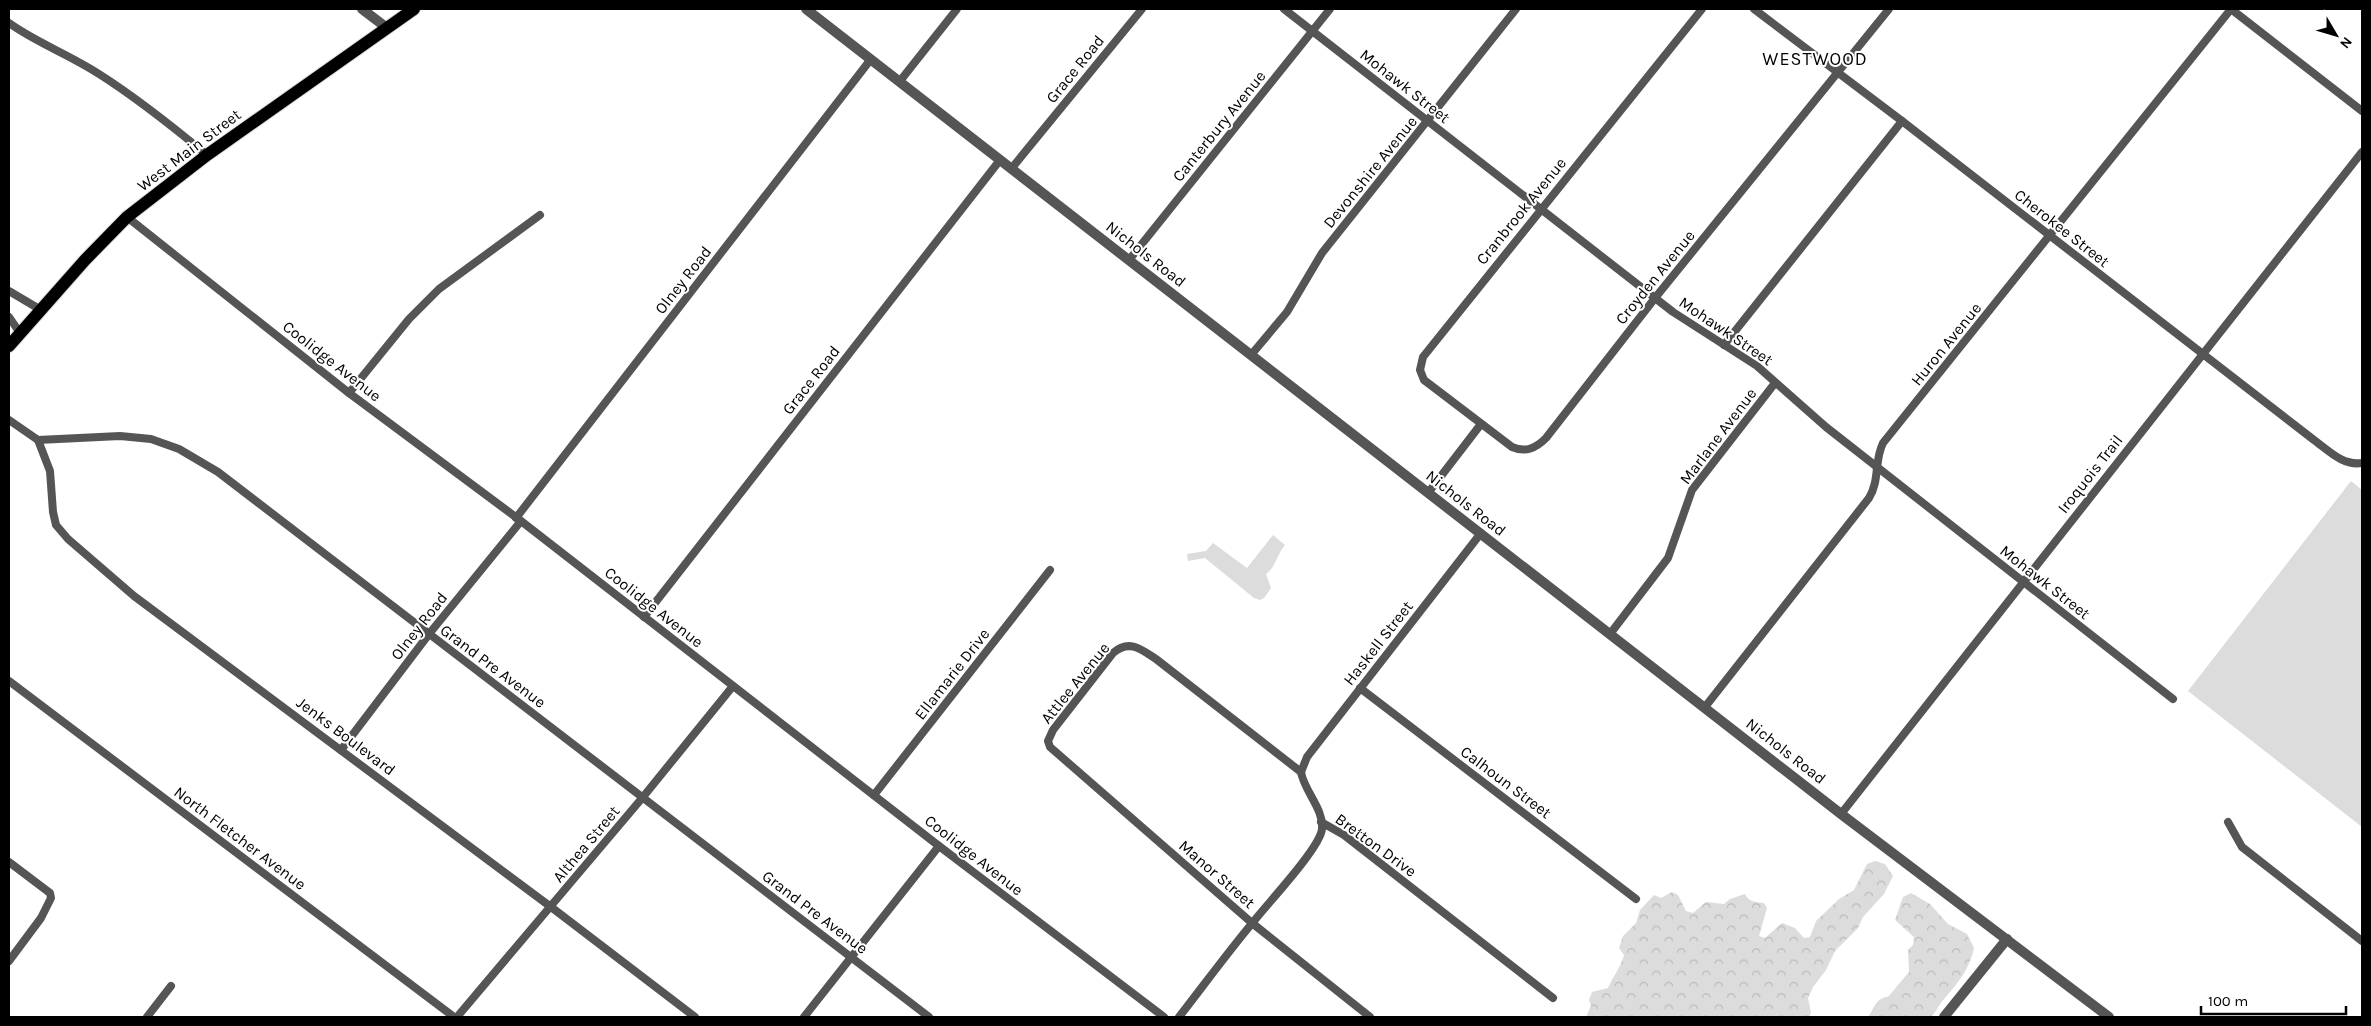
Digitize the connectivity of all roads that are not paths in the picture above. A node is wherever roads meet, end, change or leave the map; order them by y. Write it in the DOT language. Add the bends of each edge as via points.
graph roads {
  1 [pos="362,9"];
  2 [pos="414,9"];
  3 [pos="806,9"];
  4 [pos="958,9"];
  5 [pos="1142,9"];
  6 [pos="1284,9"];
  7 [pos="1330,9"];
  8 [pos="1516,9"];
  9 [pos="1702,9"];
  10 [pos="1754,9"];
  11 [pos="1889,9"];
  12 [pos="2231,9"];
  13 [pos="9,23"];
  14 [pos="387,28"];
  15 [pos="1312,31"];
  16 [pos="871,59"];
  17 [pos="1839,73"];
  18 [pos="900,81"];
  19 [pos="2362,111"];
  20 [pos="1902,121"];
  21 [pos="1427,122"];
  22 [pos="2362,152"];
  23 [pos="207,155"];
  24 [pos="1000,160"];
  25 [pos="1011,169"];
  26 [pos="1540,209"];
  27 [pos="540,215"];
  28 [pos="127,217"];
  29 [pos="2050,237"];
  30 [pos="1129,260"];
  31 [pos="9,291"];
  32 [pos="1655,298"];
  33 [pos="41,310"];
  34 [pos="9,317"];
  35 [pos="20,332"];
  36 [pos="1724,345"];
  37 [pos="9,346"];
  38 [pos="2203,354"];
  39 [pos="1251,356"];
  40 [pos="1775,383"];
  41 [pos="350,393"];
  42 [pos="9,420"];
  43 [pos="1481,424"];
  44 [pos="38,440"];
  45 [pos="2359,463"];
  46 [pos="1878,466"];
  47 [pos="1428,492"];
  48 [pos="518,520"];
  49 [pos="1481,533"];
  50 [pos="1050,570"];
  51 [pos="2023,582"];
  52 [pos="644,617"];
  53 [pos="430,634"];
  54 [pos="1610,634"];
  55 [pos="9,681"];
  56 [pos="733,686"];
  57 [pos="1360,688"];
  58 [pos="2173,699"];
  59 [pos="1705,707"];
  60 [pos="1050,747"];
  61 [pos="341,750"];
  62 [pos="1301,772"];
  63 [pos="874,795"];
  64 [pos="643,798"];
  65 [pos="1841,814"];
  66 [pos="1321,822"];
  67 [pos="2228,822"];
  68 [pos="939,846"];
  69 [pos="9,862"];
  70 [pos="1636,899"];
  71 [pos="551,907"];
  72 [pos="1252,922"];
  73 [pos="2008,939"];
  74 [pos="2362,941"];
  75 [pos="852,957"];
  76 [pos="9,961"];
  77 [pos="171,986"];
  78 [pos="1553,998"];
  79 [pos="147,1017"];
  80 [pos="456,1017"];
  81 [pos="694,1017"];
  82 [pos="804,1017"];
  83 [pos="929,1017"];
  84 [pos="1164,1017"];
  85 [pos="1179,1017"];
  86 [pos="1370,1017"];
  87 [pos="1944,1017"];
  88 [pos="2109,1017"];
  1 -- 14 [label="street"];
  2 -- 14 [label="main road, West Main Street"];
  3 -- 16 [label="street, Nichols Road"];
  4 -- 18 [label="street"];
  5 -- 25 [label="street, Grace Road"];
  6 -- 15 [label="street, Mohawk Street"];
  7 -- 15 [label="street, Canterbury Avenue"];
  8 -- 21 [label="street, Devonshire Avenue"];
  9 -- 26 [label="street, Cranbrook Avenue"];
  10 -- 17 [label="street, Cherokee Street"];
  11 -- 17 [label="street, Croyden Avenue"];
  12 -- 19 [label="street"];
  12 -- 29 [label="street, Huron Avenue"];
  13 -- 23 [label="street" via="139,100"];
  14 -- 23 [label="main road, West Main Street"];
  15 -- 21 [label="street, Mohawk Street"];
  15 -- 30 [label="street, Canterbury Avenue"];
  16 -- 18 [label="street, Nichols Road"];
  16 -- 48 [label="street, Olney Road"];
  17 -- 20 [label="street, Cherokee Street"];
  17 -- 32 [label="street, Croyden Avenue"];
  18 -- 24 [label="street, Nichols Road"];
  20 -- 29 [label="street, Cherokee Street"];
  20 -- 36 [label="street"];
  21 -- 26 [label="street, Mohawk Street"];
  21 -- 39 [label="street, Devonshire Avenue" via="1322,253 1286,312"];
  22 -- 38 [label="street, Iroquois Trail"];
  23 -- 28 [label="main road, West Main Street"];
  24 -- 25 [label="street, Nichols Road"];
  24 -- 52 [label="street, Grace Road"];
  25 -- 30 [label="street, Nichols Road"];
  26 -- 32 [label="street, Mohawk Street"];
  26 -- 43 [label="street, Cranbrook Avenue" via="1428,350 1421,364 1424,380"];
  27 -- 41 [label="street" via="424,302"];
  28 -- 33 [label="main road, West Main Street"];
  28 -- 41 [label="street, Coolidge Avenue"];
  29 -- 38 [label="street, Cherokee Street"];
  29 -- 46 [label="street, Huron Avenue" via="1883,443"];
  30 -- 39 [label="street, Nichols Road"];
  31 -- 33 [label="street"];
  32 -- 36 [label="street, Mohawk Street"];
  32 -- 43 [label="street, Croyden Avenue" via="1540,444 1519,450"];
  33 -- 35 [label="main road, West Main Street"];
  34 -- 35 [label="street"];
  35 -- 37 [label="main road, West Main Street"];
  36 -- 40 [label="street, Mohawk Street" via="1757,366"];
  38 -- 45 [label="street, Cherokee Street" via="2341,460"];
  38 -- 51 [label="street, Iroquois Trail"];
  39 -- 47 [label="street, Nichols Road"];
  40 -- 46 [label="street, Mohawk Street"];
  40 -- 54 [label="street, Marlane Avenue" via="1695,485 1687,499 1668,558"];
  41 -- 48 [label="street, Coolidge Avenue"];
  42 -- 44 [label="street"];
  43 -- 47 [label="street"];
  44 -- 53 [label="street, Grand Pre Avenue" via="143,437 179,449 240,488"];
  44 -- 61 [label="street, Jenks Boulevard" via="50,471 56,525 63,535 134,596"];
  46 -- 51 [label="street, Mohawk Street"];
  46 -- 59 [label="street, Huron Avenue" via="1876,484 1863,507"];
  47 -- 49 [label="street, Nichols Road"];
  48 -- 52 [label="street, Coolidge Avenue"];
  48 -- 53 [label="street, Olney Road"];
  49 -- 54 [label="street, Nichols Road"];
  49 -- 57 [label="street, Haskell Street"];
  50 -- 63 [label="street, Ellamarie Drive"];
  51 -- 58 [label="street, Mohawk Street"];
  51 -- 65 [label="street, Iroquois Trail"];
  52 -- 56 [label="street, Coolidge Avenue"];
  53 -- 61 [label="street, Olney Road"];
  53 -- 64 [label="street, Grand Pre Avenue"];
  54 -- 59 [label="street, Nichols Road"];
  55 -- 80 [label="street, North Fletcher Avenue"];
  56 -- 63 [label="street, Coolidge Avenue"];
  56 -- 64 [label="street, Althea Street"];
  57 -- 62 [label="street, Haskell Street" via="1307,757"];
  57 -- 70 [label="street, Calhoun Street"];
  59 -- 65 [label="street, Nichols Road"];
  60 -- 62 [label="street, Attlee Avenue" via="1050,736 1113,653 1119,648 1132,646 1156,659"];
  60 -- 72 [label="street, Manor Street"];
  61 -- 71 [label="street, Jenks Boulevard"];
  62 -- 66 [label="street, Bretton Drive"];
  63 -- 68 [label="street, Coolidge Avenue"];
  64 -- 71 [label="street, Althea Street"];
  64 -- 75 [label="street, Grand Pre Avenue"];
  65 -- 73 [label="street, Nichols Road"];
  66 -- 72 [label="street" via="1316,842"];
  66 -- 78 [label="street, Bretton Drive" via="1344,836"];
  67 -- 74 [label="street" via="2242,847"];
  68 -- 75 [label="street"];
  68 -- 84 [label="street, Coolidge Avenue"];
  69 -- 76 [label="street" via="50,893 51,898 47,910"];
  71 -- 80 [label="street, Althea Street"];
  71 -- 81 [label="street, Jenks Boulevard"];
  72 -- 85 [label="street"];
  72 -- 86 [label="street, Manor Street"];
  73 -- 87 [label="street"];
  73 -- 88 [label="street, Nichols Road"];
  75 -- 82 [label="street"];
  75 -- 83 [label="street, Grand Pre Avenue"];
  77 -- 79 [label="street"];
}
